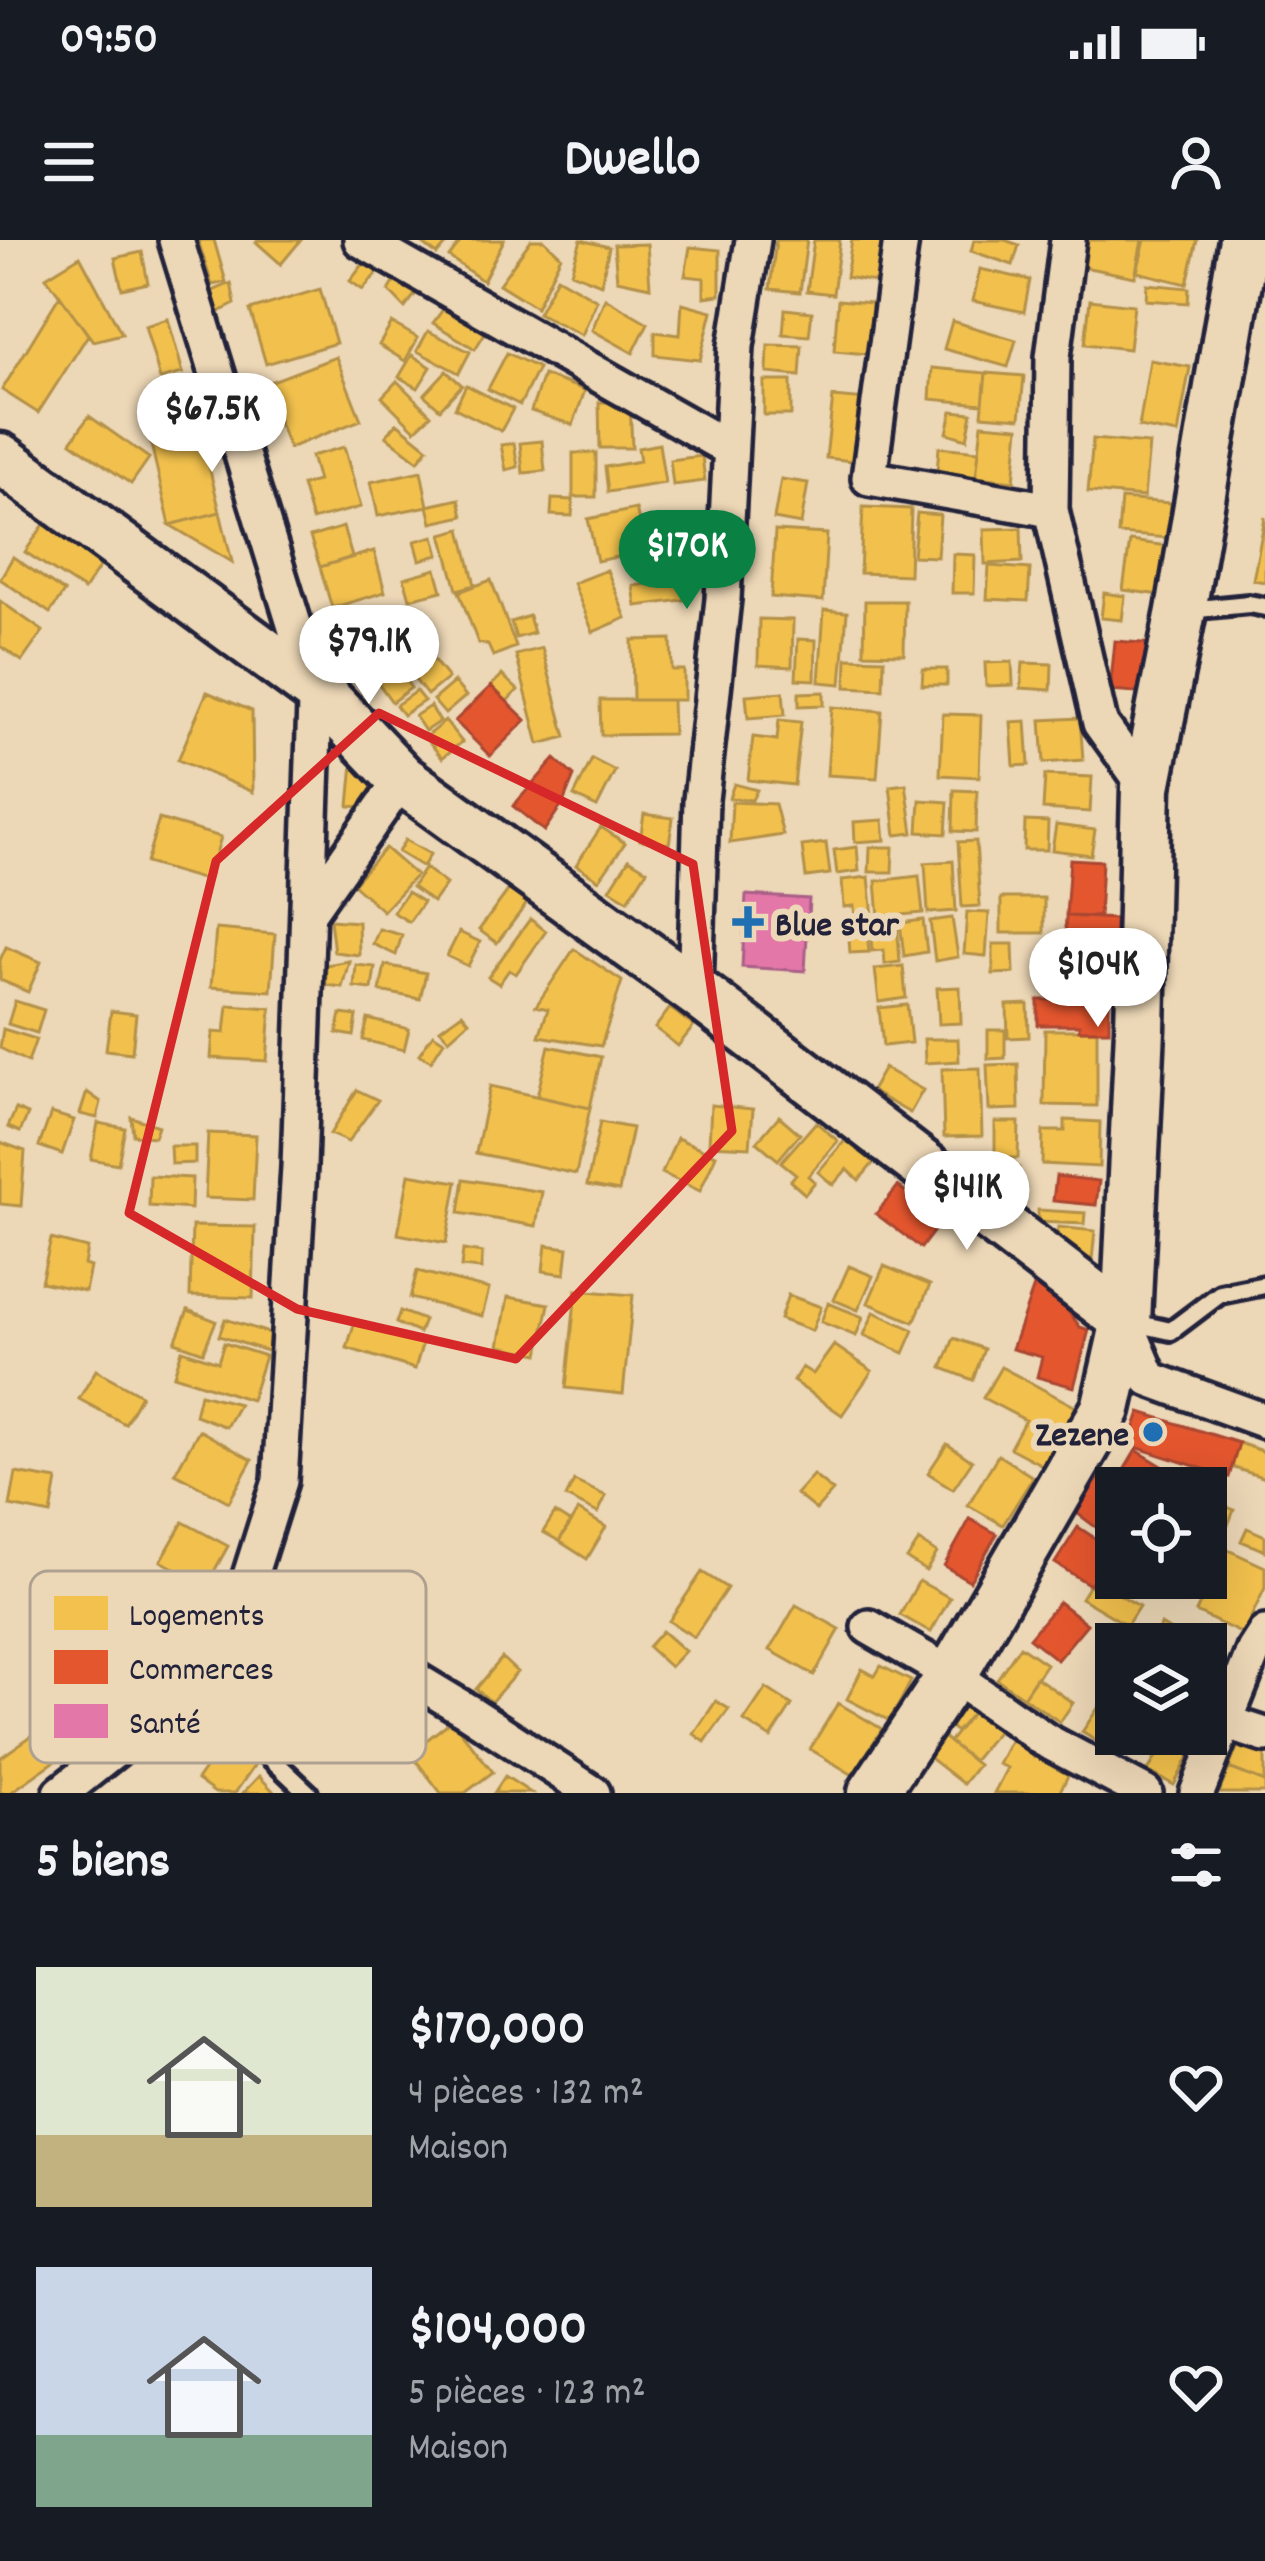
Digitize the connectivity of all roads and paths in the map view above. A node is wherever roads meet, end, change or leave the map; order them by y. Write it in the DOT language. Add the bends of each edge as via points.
graph roads {
  1 [pos="176,240"];
  2 [pos="362,240"];
  3 [pos="753,240"];
  4 [pos="901,240"];
  5 [pos="1068,240"];
  6 [pos="1244,240"];
  7 [pos="730,449"];
  8 [pos="0,458"];
  9 [pos="1051,510"];
  10 [pos="1265,607"];
  11 [pos="1180,611"];
  12 [pos="319,697"];
  13 [pos="401,779"];
  14 [pos="1146,787"];
  15 [pos="310,911"];
  16 [pos="695,991"];
  17 [pos="1265,1286"];
  18 [pos="1126,1321"];
  19 [pos="1265,1421"];
  20 [pos="251,1571"];
  21 [pos="869,1627"];
  22 [pos="1261,1645"];
  23 [pos="952,1675"];
  24 [pos="426,1686"];
  25 [pos="1227,1718"];
  26 [pos="1227,1723"];
  27 [pos="1265,1736"];
  28 [pos="1212,1755"];
  29 [pos="99,1763"];
  30 [pos="276,1763"];
  31 [pos="61,1793"];
  32 [pos="308,1793"];
  33 [pos="593,1793"];
  34 [pos="873,1793"];
  35 [pos="1145,1793"];
  36 [pos="1197,1793"];
  1 -- 12 [label="street"];
  2 -- 7 [label="street"];
  3 -- 7 [label="street"];
  4 -- 9 [label="street" via="868,478"];
  5 -- 9 [label="street" via="1053,357"];
  6 -- 11 [label="main road"];
  7 -- 16 [label="street" via="701,800"];
  8 -- 12 [label="main road"];
  9 -- 14 [label="street" via="1100,723"];
  10 -- 11 [label="lane"];
  11 -- 14 [label="main road"];
  12 -- 13 [label="main road"];
  12 -- 15 [label="street"];
  13 -- 15 [label="street"];
  13 -- 16 [label="main road"];
  14 -- 18 [label="main road"];
  15 -- 20 [label="street" via="280,1481"];
  16 -- 18 [label="main road"];
  17 -- 18 [label="lane" via="1220,1294 1171,1331"];
  18 -- 19 [label="street" via="1150,1379"];
  18 -- 23 [label="main road" via="1106,1409"];
  21 -- 23 [label="street"];
  22 -- 25 [label="street"];
  23 -- 34 [label="main road"];
  23 -- 35 [label="street" via="1045,1740"];
  24 -- 33 [label="street"];
  26 -- 27 [label="street"];
  28 -- 36 [label="street"];
  29 -- 31 [label="street"];
  30 -- 32 [label="lane"];
}
